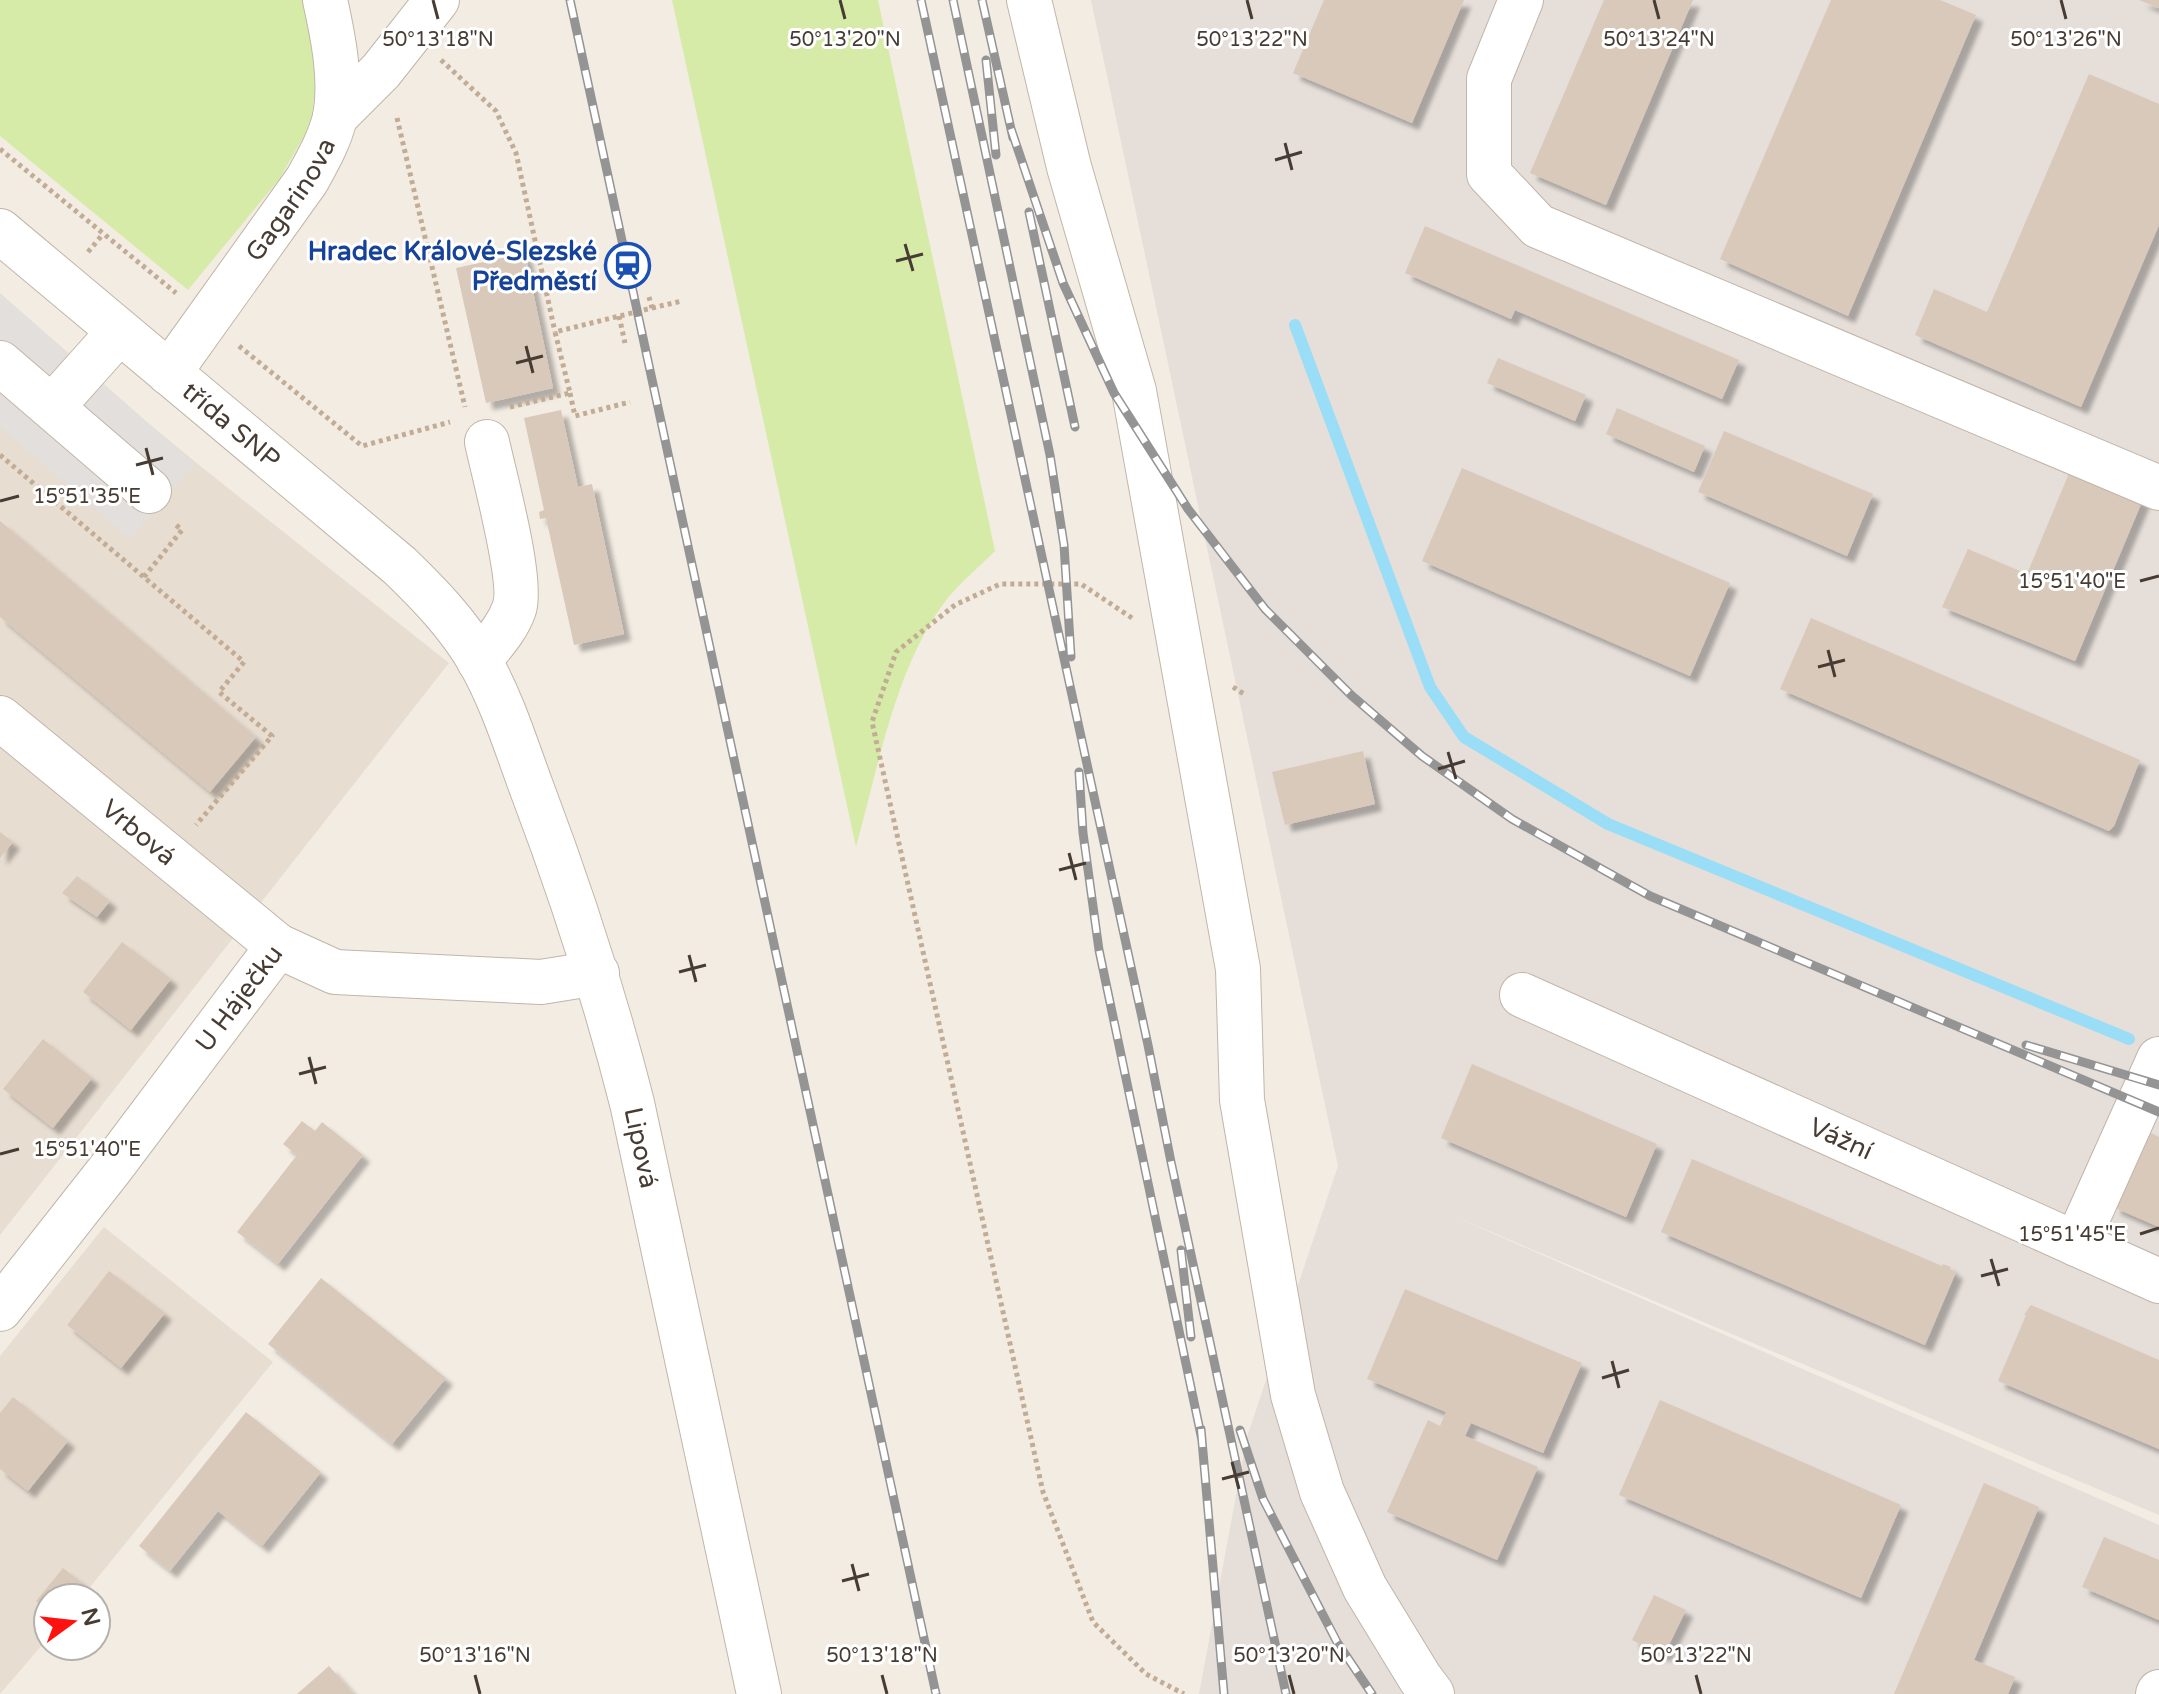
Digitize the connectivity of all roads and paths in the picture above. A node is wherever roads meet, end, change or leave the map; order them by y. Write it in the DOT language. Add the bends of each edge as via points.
graph roads {
  1 [pos="325,0"];
  2 [pos="1029,0"];
  3 [pos="1521,0"];
  4 [pos="424,16"];
  5 [pos="381,71"];
  6 [pos="335,117"];
  7 [pos="0,149"];
  8 [pos="0,231"];
  9 [pos="649,297"];
  10 [pos="682,301"];
  11 [pos="652,308"];
  12 [pos="619,316"];
  13 [pos="207,319"];
  14 [pos="119,332"];
  15 [pos="555,332"];
  16 [pos="625,343"];
  17 [pos="0,363"];
  18 [pos="169,373"];
  19 [pos="570,393"];
  20 [pos="630,402"];
  21 [pos="52,407"];
  22 [pos="477,430"];
  23 [pos="0,455"];
  24 [pos="2159,488"];
  25 [pos="149,491"];
  26 [pos="182,530"];
  27 [pos="144,577"];
  28 [pos="456,625"];
  29 [pos="1181,652"];
  30 [pos="479,661"];
  31 [pos="1244,694"];
  32 [pos="0,718"];
  33 [pos="170,856"];
  34 [pos="278,946"];
  35 [pos="597,973"];
  36 [pos="1522,995"];
  37 [pos="2159,1059"];
  38 [pos="2076,1244"];
  39 [pos="2159,1281"];
  40 [pos="0,1309"];
  41 [pos="759,1694"];
  42 [pos="1184,1694"];
  43 [pos="1432,1694"];
  1 -- 6 [label="street, Gagarinova" via="332,30"];
  2 -- 29 [label="street" via="1069,167 1134,391"];
  3 -- 24 [label="street" via="1489,79 1489,174 1538,226"];
  4 -- 5 [label="street"];
  4 -- 15 [label="path" via="496,111 516,153"];
  5 -- 6 [label="street"];
  5 -- 22 [label="path" via="403,136"];
  6 -- 13 [label="street, Gagarinova" via="307,180"];
  7 -- 13 [label="path"];
  8 -- 14 [label="street, třída SNP"];
  9 -- 11 [label="path"];
  10 -- 11 [label="path"];
  11 -- 12 [label="path"];
  12 -- 15 [label="path"];
  12 -- 16 [label="path"];
  13 -- 18 [label="street, Gagarinova"];
  13 -- 22 [label="path" via="362,446"];
  14 -- 18 [label="street, třída SNP"];
  14 -- 21 [label="street"];
  15 -- 19 [label="path"];
  17 -- 21 [label="street"];
  18 -- 28 [label="street, třída SNP" via="400,566"];
  19 -- 20 [label="path" via="575,416"];
  19 -- 22 [label="path"];
  21 -- 25 [label="street"];
  22 -- 30 [label="street" via="516,577 516,606"];
  23 -- 27 [label="path"];
  26 -- 27 [label="path"];
  27 -- 33 [label="path" via="244,662 219,692 272,736"];
  28 -- 30 [label="street, Lipová"];
  29 -- 31 [label="path"];
  29 -- 42 [label="path" via="1081,584 1000,584 955,605 896,652 872,722 1043,1492 1093,1622 1146,1674"];
  29 -- 43 [label="street" via="1238,969 1242,1100 1293,1395 1322,1492 1365,1588"];
  30 -- 35 [label="street, Lipová" via="507,721"];
  32 -- 33 [label="street, Vrbová"];
  33 -- 34 [label="street, Vrbová"];
  34 -- 35 [label="street, U Háječku" via="335,972 541,982"];
  34 -- 40 [label="street, U Háječku"];
  35 -- 41 [label="street, Lipová" via="632,1103"];
  36 -- 38 [label="street, Vážní"];
  37 -- 38 [label="street"];
  38 -- 39 [label="street, Vážní"];
}
